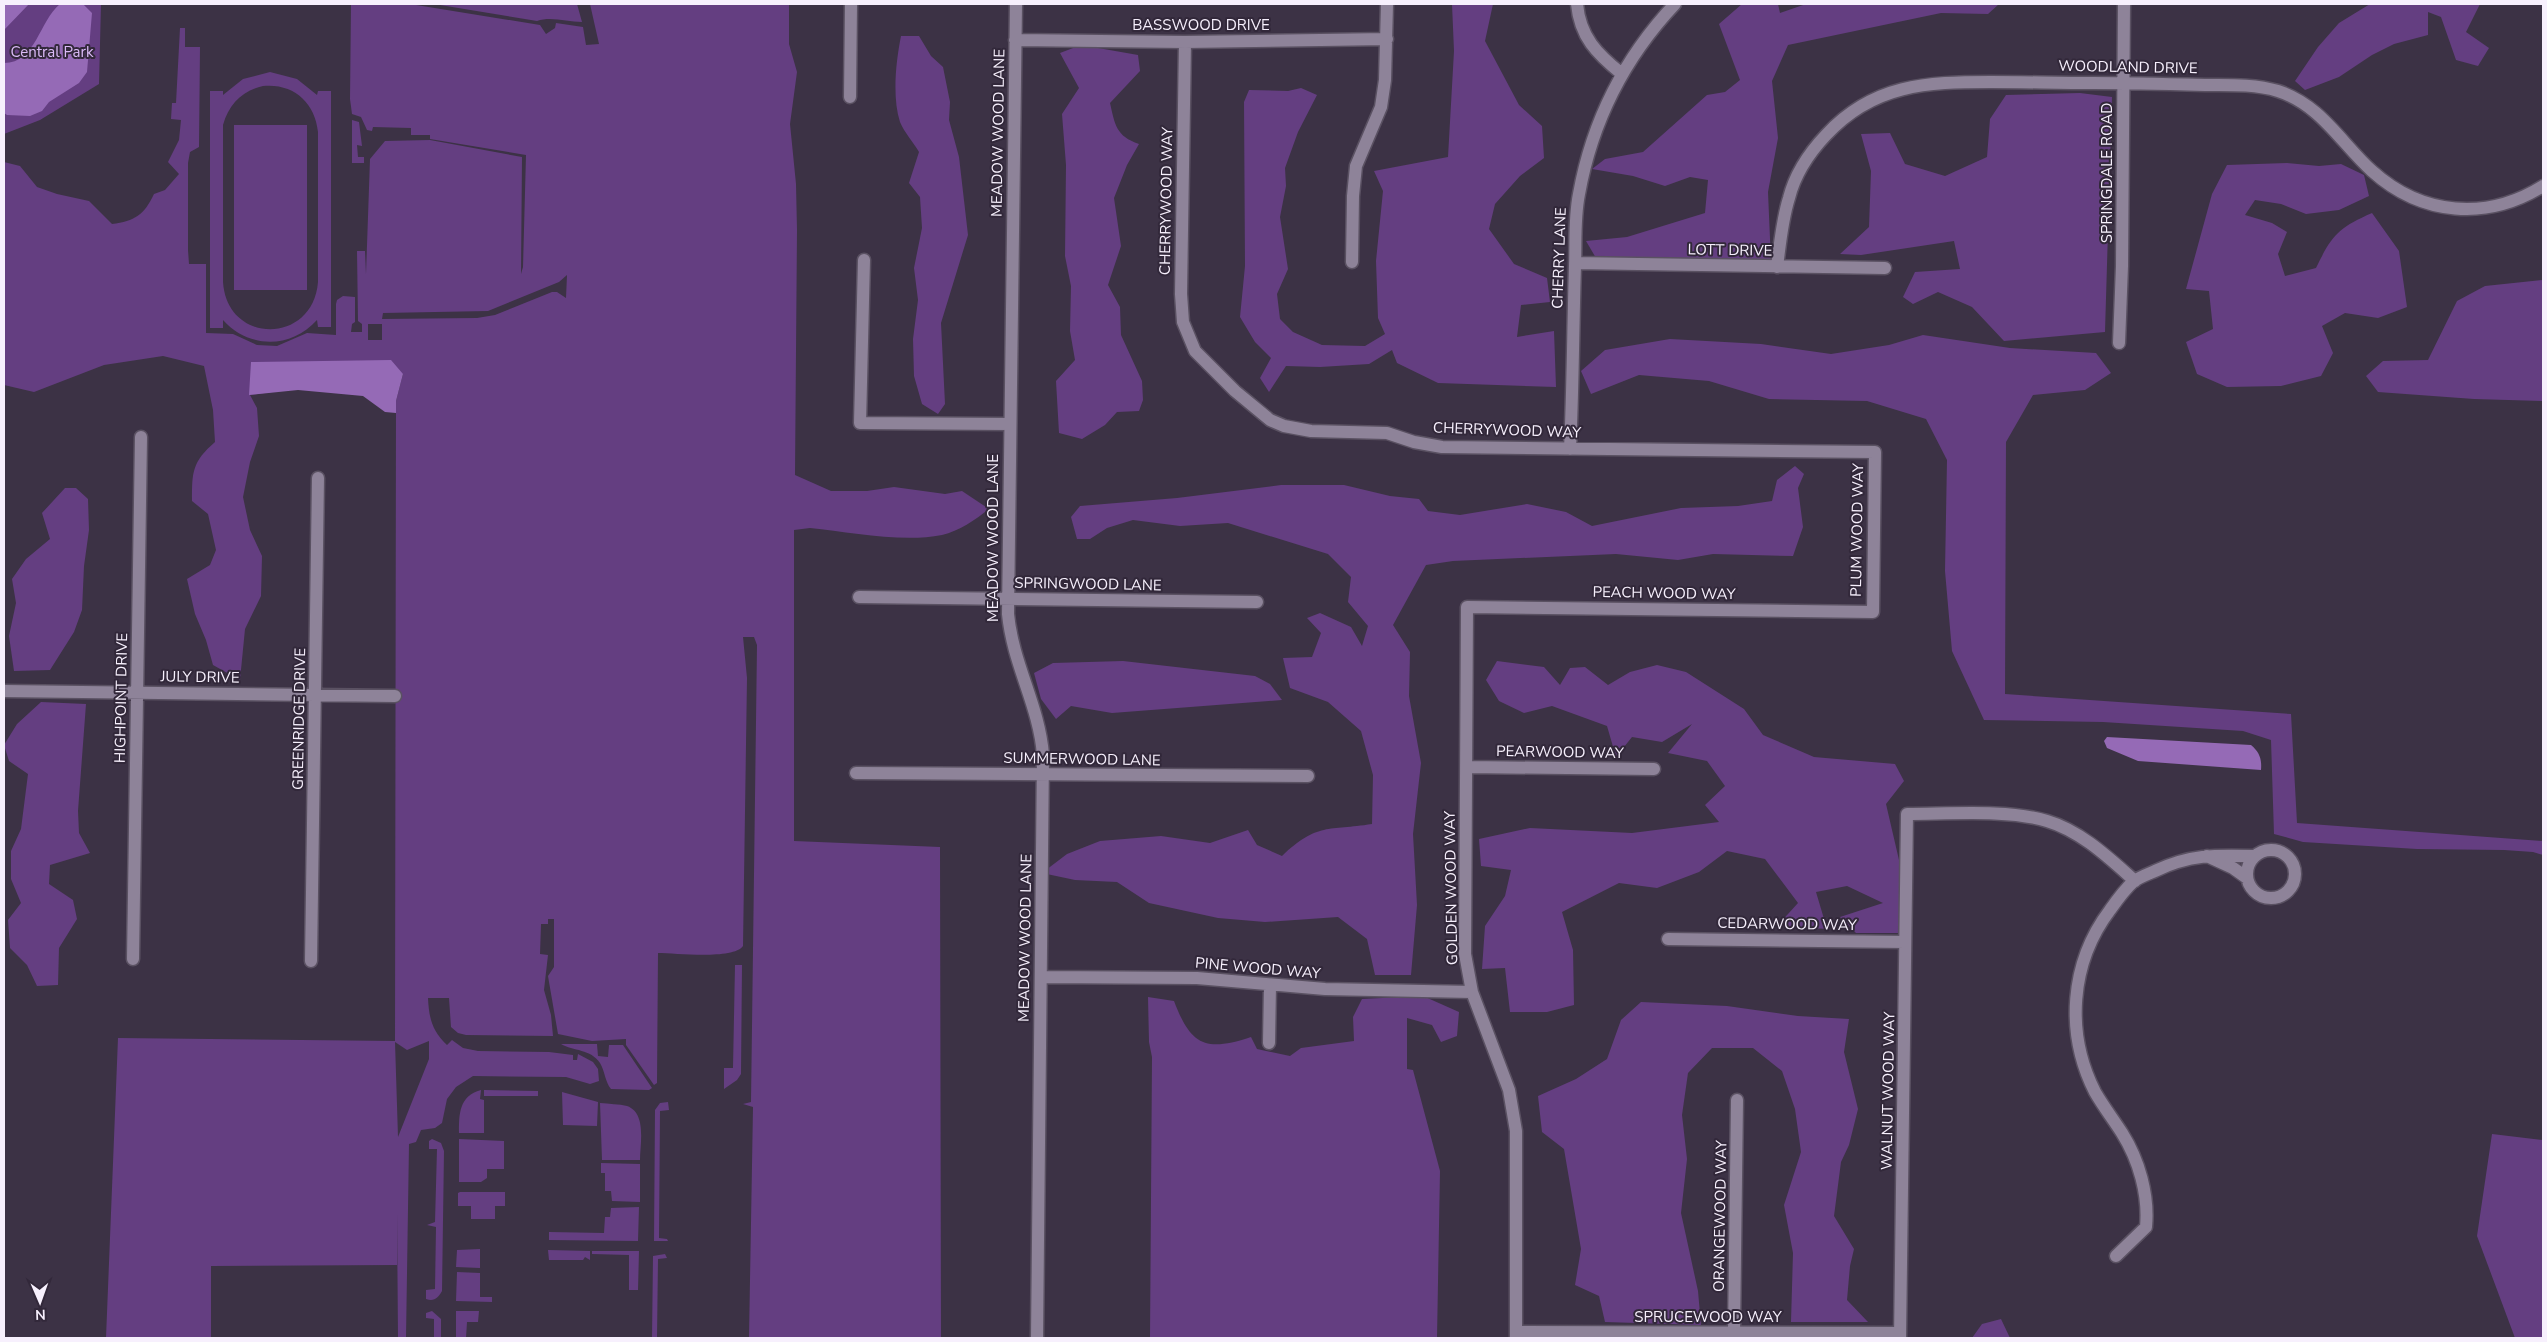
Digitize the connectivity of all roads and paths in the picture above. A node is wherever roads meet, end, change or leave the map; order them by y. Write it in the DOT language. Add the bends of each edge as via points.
graph roads {
  1 [pos="851,4"];
  2 [pos="1016,4"];
  3 [pos="1387,4"];
  4 [pos="1577,4"];
  5 [pos="1676,4"];
  6 [pos="2124,4"];
  7 [pos="1387,39"];
  8 [pos="1015,40"];
  9 [pos="1185,42"];
  10 [pos="1622,74"];
  11 [pos="2124,83"];
  12 [pos="850,97"];
  13 [pos="2543,186"];
  14 [pos="864,260"];
  15 [pos="1352,262"];
  16 [pos="1575,263"];
  17 [pos="1777,267"];
  18 [pos="1885,268"];
  19 [pos="2119,343"];
  20 [pos="1010,424"];
  21 [pos="142,437"];
  22 [pos="1570,449"];
  23 [pos="1861,451"];
  24 [pos="318,478"];
  25 [pos="859,598"];
  26 [pos="1008,600"];
  27 [pos="1257,602"];
  28 [pos="1495,607"];
  29 [pos="1833,611"];
  30 [pos="4,691"];
  31 [pos="137,693"];
  32 [pos="315,695"];
  33 [pos="395,696"];
  34 [pos="1467,767"];
  35 [pos="1654,769"];
  36 [pos="856,773"];
  37 [pos="1043,775"];
  38 [pos="1308,776"];
  39 [pos="2204,855"];
  40 [pos="2254,856"];
  41 [pos="2247,878"];
  42 [pos="2135,881"];
  43 [pos="1668,939"];
  44 [pos="1905,942"];
  45 [pos="133,959"];
  46 [pos="311,961"];
  47 [pos="1041,976"];
  48 [pos="1270,985"];
  49 [pos="1472,992"];
  50 [pos="1269,1043"];
  51 [pos="1737,1100"];
  52 [pos="2116,1256"];
  53 [pos="1734,1333"];
  54 [pos="1516,1335"];
  55 [pos="1900,1336"];
  56 [pos="1037,1338"];
  1 -- 12 [label="street"];
  2 -- 8 [label="street, MEADOW WOOD LANE"];
  3 -- 7 [label="street"];
  4 -- 10 [label="street" via="1578,18 1595,52"];
  5 -- 10 [label="street, CHERRY LANE"];
  6 -- 11 [label="street, SPRINGDALE ROAD"];
  7 -- 9 [label="street, BASSWOOD DRIVE"];
  7 -- 15 [label="street" via="1381,107 1356,166"];
  8 -- 9 [label="street, BASSWOOD DRIVE"];
  8 -- 20 [label="street, MEADOW WOOD LANE"];
  9 -- 22 [label="street, CHERRYWOOD WAY" via="1181,308 1187,336 1204,363 1263,415 1284,426 1387,433 1442,447"];
  10 -- 16 [label="street, CHERRY LANE" via="1597,127 1584,168 1574,230"];
  11 -- 13 [label="street, WOODLAND DRIVE" via="2243,86 2278,91 2317,113 2383,180 2411,197 2445,207 2473,210 2500,206 2528,196"];
  11 -- 17 [label="street, WOODLAND DRIVE" via="1934,82 1900,88 1866,103 1832,127 1800,170 1785,212"];
  11 -- 19 [label="street, SPRINGDALE ROAD"];
  14 -- 20 [label="street" via="860,422"];
  16 -- 17 [label="street, LOTT DRIVE"];
  16 -- 22 [label="street, CHERRY LANE"];
  17 -- 18 [label="street, LOTT DRIVE"];
  20 -- 26 [label="street, MEADOW WOOD LANE"];
  21 -- 31 [label="street, HIGHPOINT DRIVE"];
  22 -- 23 [label="street, CHERRYWOOD WAY"];
  23 -- 29 [label="street, PLUM WOOD WAY" via="1875,452 1873,612"];
  24 -- 32 [label="street, GREENRIDGE DRIVE"];
  25 -- 26 [label="street, SPRINGWOOD LANE"];
  26 -- 27 [label="street, SPRINGWOOD LANE"];
  26 -- 37 [label="street, MEADOW WOOD LANE" via="1014,656 1038,724"];
  28 -- 29 [label="street, PEACH WOOD WAY"];
  28 -- 34 [label="street, GOLDEN WOOD WAY" via="1468,607"];
  30 -- 31 [label="street, JULY DRIVE"];
  31 -- 32 [label="street, JULY DRIVE"];
  31 -- 45 [label="street, HIGHPOINT DRIVE"];
  32 -- 33 [label="street, JULY DRIVE"];
  32 -- 46 [label="street, GREENRIDGE DRIVE"];
  34 -- 35 [label="street, PEARWOOD WAY"];
  34 -- 49 [label="street, GOLDEN WOOD WAY" via="1465,940"];
  36 -- 37 [label="street, SUMMERWOOD LANE"];
  37 -- 38 [label="street, SUMMERWOOD LANE"];
  37 -- 47 [label="street, MEADOW WOOD LANE"];
  39 -- 40 [label="street"];
  39 -- 41 [label="street"];
  39 -- 42 [label="street" via="2168,864"];
  40 -- 41 [label="street" via="2249,863"];
  40 -- 41 [label="street" via="2268,850 2284,854 2294,866 2294,882 2283,894 2268,898 2254,891"];
  42 -- 44 [label="street, WALNUT WOOD WAY" via="2103,852 2048,821 2024,816 1907,814"];
  42 -- 52 [label="street" via="2096,928 2084,958 2076,993 2078,1044 2084,1066 2135,1158 2147,1211 2146,1227"];
  43 -- 44 [label="street, CEDARWOOD WAY"];
  44 -- 55 [label="street, WALNUT WOOD WAY"];
  47 -- 48 [label="street, PINE WOOD WAY" via="1197,978"];
  47 -- 56 [label="street, MEADOW WOOD LANE"];
  48 -- 49 [label="street, PINE WOOD WAY" via="1362,991"];
  48 -- 50 [label="street"];
  49 -- 54 [label="street, GOLDEN WOOD WAY" via="1509,1090 1516,1131"];
  51 -- 53 [label="street, ORANGEWOOD WAY"];
  53 -- 54 [label="street, SPRUCEWOOD WAY"];
  53 -- 55 [label="street, SPRUCEWOOD WAY"];
}
